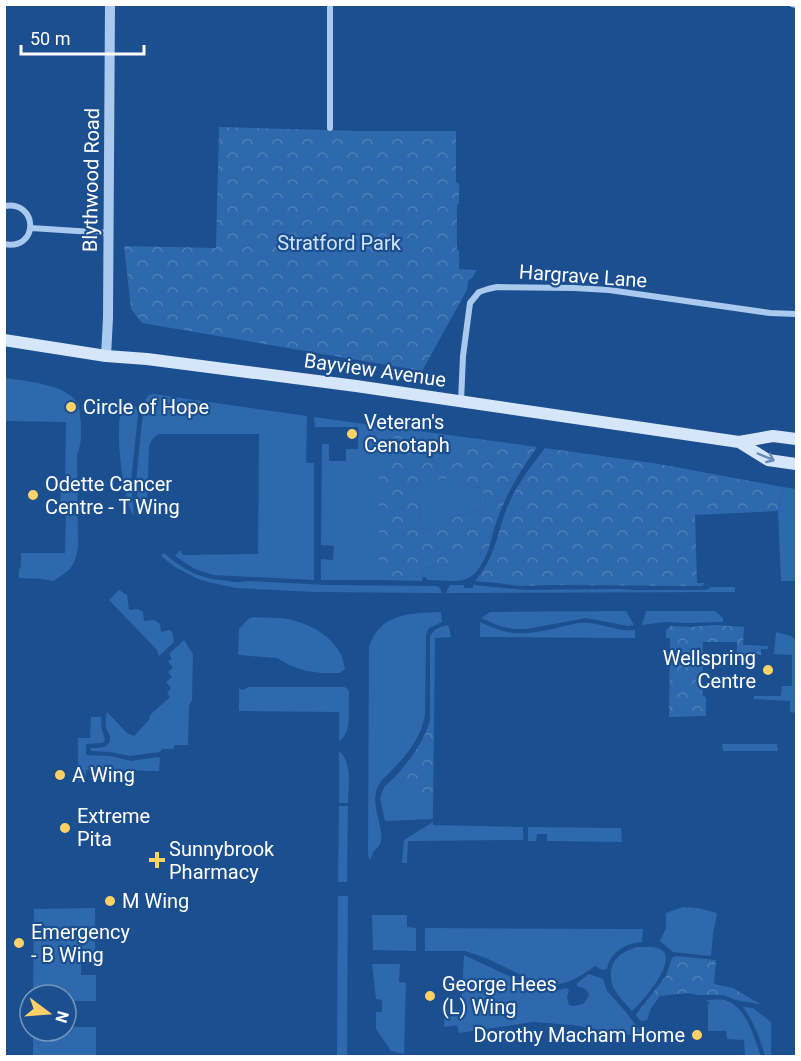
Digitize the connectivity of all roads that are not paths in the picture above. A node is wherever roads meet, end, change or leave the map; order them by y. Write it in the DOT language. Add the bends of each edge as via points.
graph roads {
  1 [pos="110,4"];
  2 [pos="330,4"];
  3 [pos="792,4"];
  4 [pos="796,5"];
  5 [pos="330,128"];
  6 [pos="4,206"];
  7 [pos="31,228"];
  8 [pos="108,233"];
  9 [pos="4,244"];
  10 [pos="796,314"];
  11 [pos="4,340"];
  12 [pos="106,356"];
  13 [pos="461,401"];
  14 [pos="796,440"];
  15 [pos="739,442"];
  16 [pos="796,464"];
  1 -- 8 [label="street, Blythwood Road"];
  2 -- 5 [label="street"];
  3 -- 4 [label="street"];
  6 -- 7 [label="street" via="23,209"];
  7 -- 8 [label="street"];
  7 -- 9 [label="street" via="20,243"];
  8 -- 12 [label="street, Blythwood Road"];
  10 -- 13 [label="street, Hargrave Lane" via="601,290 488,289 479,292 470,303"];
  11 -- 12 [label="main road, Bayview Avenue"];
  12 -- 13 [label="main road, Bayview Avenue"];
  13 -- 15 [label="main road, Bayview Avenue"];
  14 -- 15 [label="main road, Bayview Avenue" via="773,436"];
  15 -- 16 [label="main road, Bayview Avenue, one-way" via="768,460"];
}
